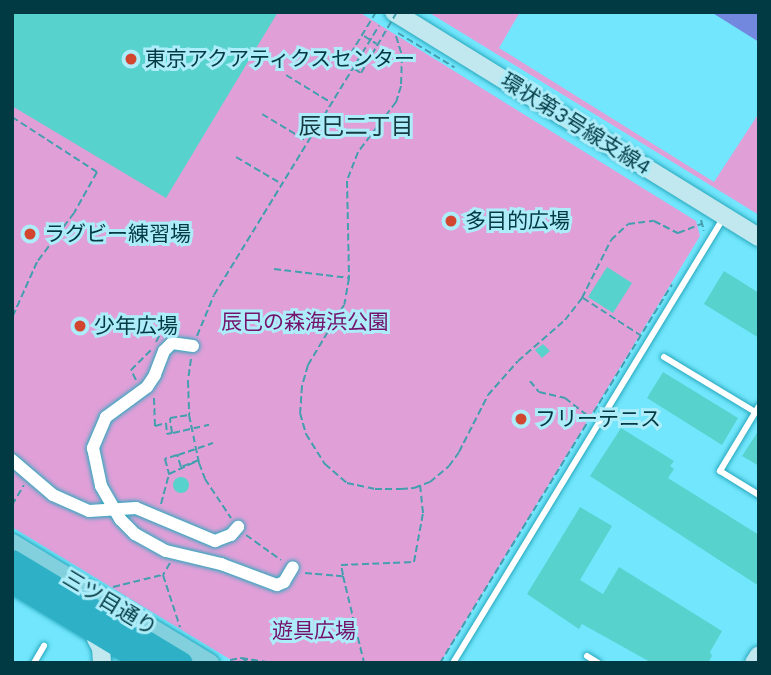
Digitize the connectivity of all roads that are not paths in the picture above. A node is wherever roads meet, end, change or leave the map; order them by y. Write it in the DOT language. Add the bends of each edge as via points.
graph roads {
  1 [pos="396,12"];
  2 [pos="724,216"];
  3 [pos="759,237"];
  4 [pos="193,346"];
  5 [pos="664,357"];
  6 [pos="757,409"];
  7 [pos="12,460"];
  8 [pos="759,495"];
  9 [pos="112,507"];
  10 [pos="238,527"];
  11 [pos="12,542"];
  12 [pos="12,564"];
  13 [pos="293,568"];
  14 [pos="12,581"];
  15 [pos="12,589"];
  16 [pos="96,639"];
  17 [pos="44,646"];
  18 [pos="759,655"];
  19 [pos="587,656"];
  20 [pos="34,663"];
  21 [pos="102,663"];
  22 [pos="135,663"];
  23 [pos="148,663"];
  24 [pos="173,663"];
  25 [pos="181,663"];
  26 [pos="208,663"];
  27 [pos="453,663"];
  28 [pos="598,663"];
  29 [pos="754,663"];
  1 -- 2 [label="street, 環状第3号線支線4"];
  2 -- 3 [label="street, 環状第3号線支線4"];
  2 -- 27 [label="lane"];
  4 -- 9 [label="street" via="172,343 147,387 106,417 98,431 93,448 95,467"];
  5 -- 6 [label="lane"];
  6 -- 8 [label="lane" via="720,471"];
  7 -- 9 [label="street" via="29,477 77,507 89,511"];
  9 -- 10 [label="street" via="158,515 215,541"];
  9 -- 13 [label="street" via="135,534 177,554 277,585"];
  11 -- 26 [label="main road, 三ツ目通り"];
  12 -- 24 [label="main road, 三ツ目通り"];
  12 -- 25 [label="highway"];
  14 -- 23 [label="highway"];
  15 -- 16 [label="main road"];
  16 -- 21 [label="street"];
  16 -- 22 [label="main road"];
  17 -- 20 [label="lane"];
  18 -- 29 [label="street"];
  19 -- 28 [label="lane"];
}
